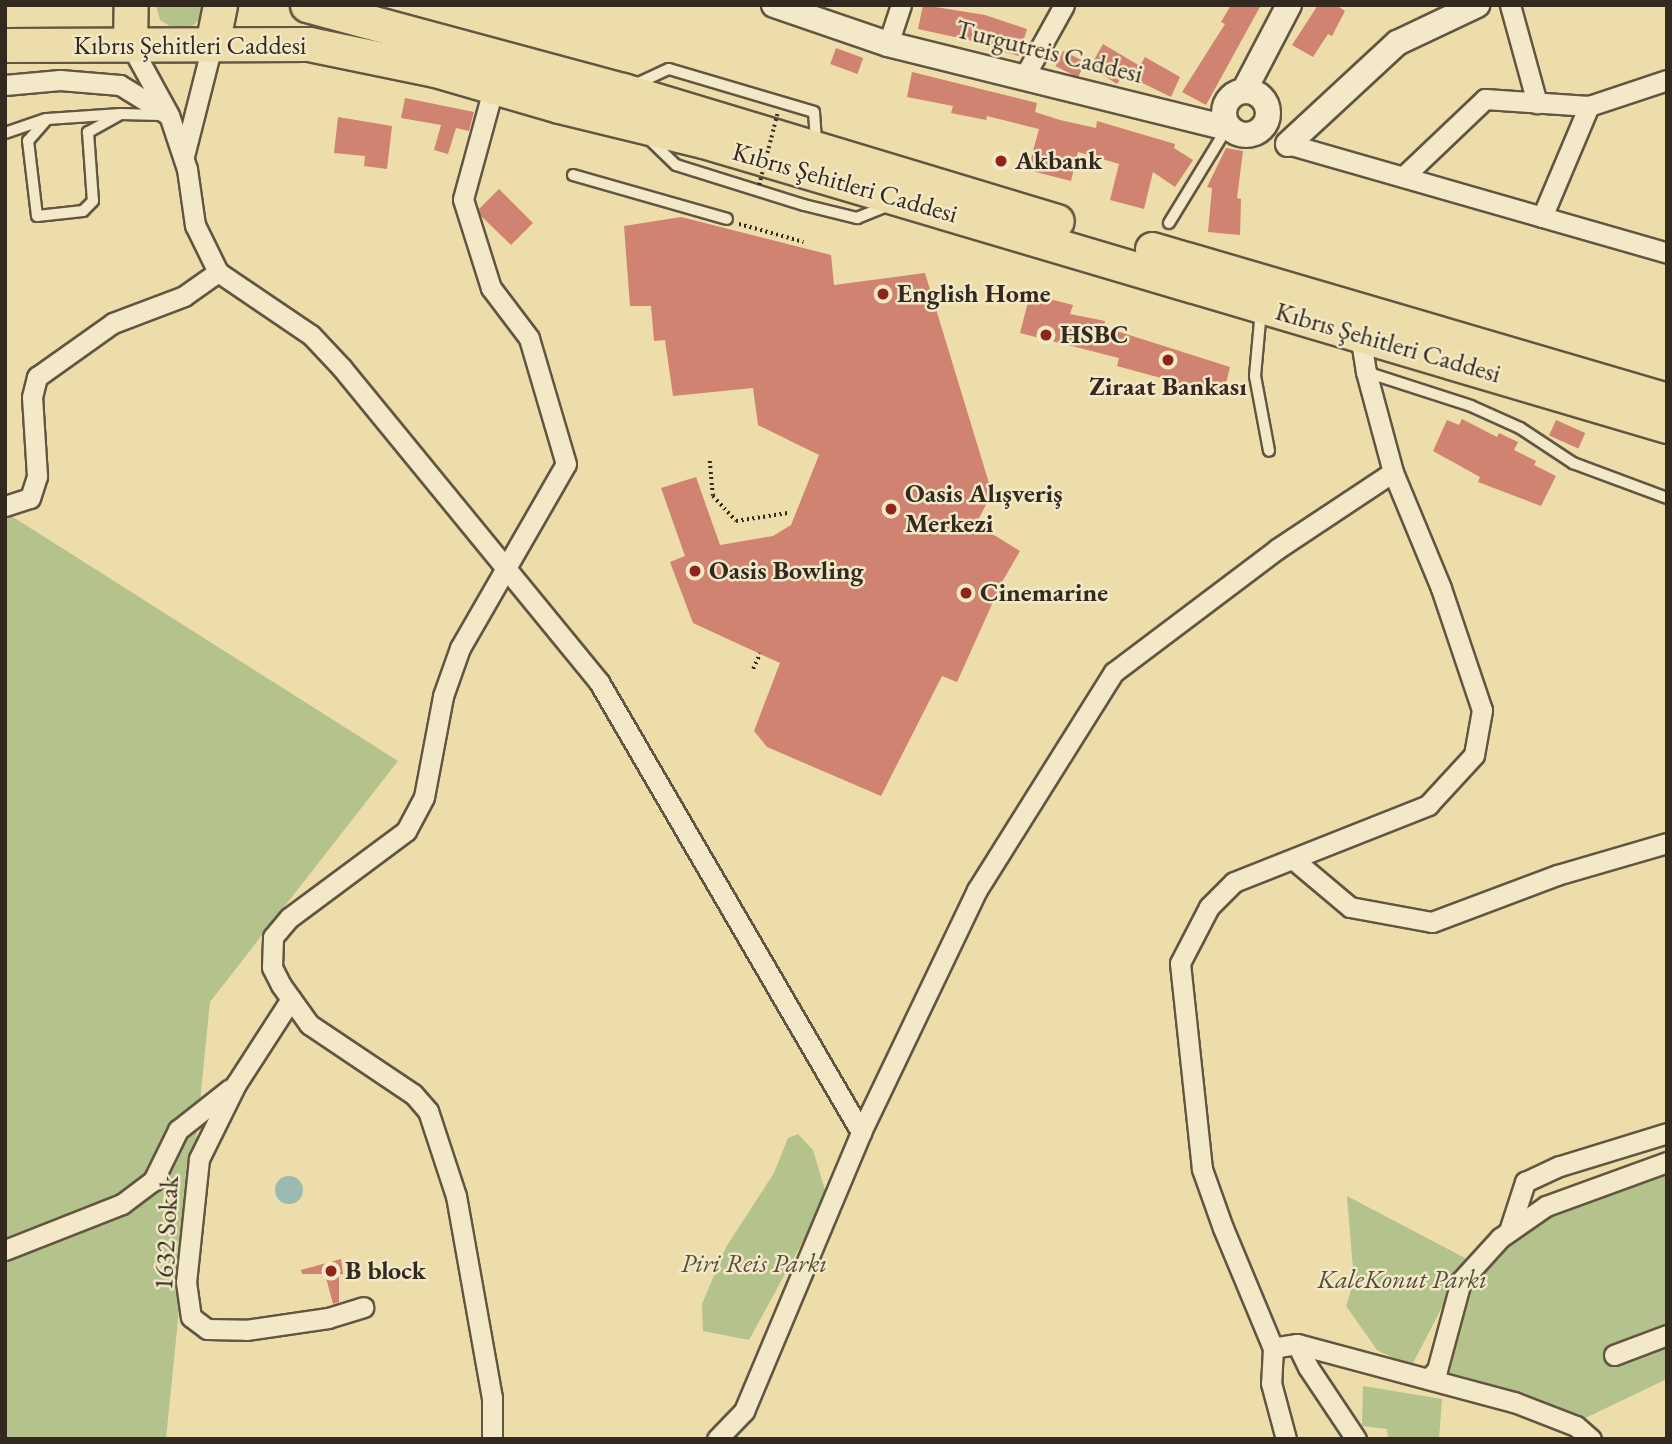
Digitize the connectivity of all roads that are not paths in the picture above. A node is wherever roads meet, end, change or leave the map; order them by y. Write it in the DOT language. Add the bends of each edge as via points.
graph roads {
  1 [pos="131,5"];
  2 [pos="220,5"];
  3 [pos="307,5"];
  4 [pos="774,5"];
  5 [pos="901,5"];
  6 [pos="1064,5"];
  7 [pos="1289,5"];
  8 [pos="1477,5"];
  9 [pos="1510,5"];
  10 [pos="130,44"];
  11 [pos="888,44"];
  12 [pos="5,45"];
  13 [pos="212,45"];
  14 [pos="1024,77"];
  15 [pos="1667,80"];
  16 [pos="5,85"];
  17 [pos="494,86"];
  18 [pos="1258,99"];
  19 [pos="1537,103"];
  20 [pos="1589,106"];
  21 [pos="121,114"];
  22 [pos="169,115"];
  23 [pos="47,119"];
  24 [pos="1228,124"];
  25 [pos="5,133"];
  26 [pos="1288,144"];
  27 [pos="184,156"];
  28 [pos="573,174"];
  29 [pos="1403,177"];
  30 [pos="1542,217"];
  31 [pos="730,221"];
  32 [pos="1169,223"];
  33 [pos="1667,253"];
  34 [pos="218,272"];
  35 [pos="1261,306"];
  36 [pos="1360,334"];
  37 [pos="1366,372"];
  38 [pos="1667,400"];
  39 [pos="1667,426"];
  40 [pos="1269,451"];
  41 [pos="1392,472"];
  42 [pos="1667,498"];
  43 [pos="5,506"];
  44 [pos="504,570"];
  45 [pos="1667,843"];
  46 [pos="1294,860"];
  47 [pos="291,999"];
  48 [pos="236,1084"];
  49 [pos="861,1132"];
  50 [pos="1667,1133"];
  51 [pos="1667,1162"];
  52 [pos="1509,1231"];
  53 [pos="5,1250"];
  54 [pos="363,1307"];
  55 [pos="1667,1335"];
  56 [pos="1297,1344"];
  57 [pos="1273,1348"];
  58 [pos="1614,1355"];
  59 [pos="1428,1379"];
  60 [pos="492,1439"];
  61 [pos="717,1439"];
  62 [pos="1286,1439"];
  63 [pos="1356,1439"];
  64 [pos="1591,1439"];
  1 -- 10 [label="highway"];
  2 -- 13 [label="highway"];
  3 -- 38 [label="highway, Kıbrıs Şehitleri Caddesi" via="623,90"];
  4 -- 11 [label="street, Turgutreis Caddesi"];
  5 -- 11 [label="street"];
  6 -- 14 [label="street"];
  7 -- 18 [label="street" via="1260,61"];
  8 -- 26 [label="street" via="1397,43"];
  9 -- 19 [label="street"];
  10 -- 12 [label="highway, Kıbrıs Şehitleri Caddesi"];
  10 -- 13 [label="highway, Kıbrıs Şehitleri Caddesi"];
  10 -- 22 [label="street"];
  11 -- 14 [label="street, Turgutreis Caddesi"];
  13 -- 17 [label="highway, Kıbrıs Şehitleri Caddesi" via="309,44"];
  13 -- 27 [label="street"];
  14 -- 24 [label="street, Turgutreis Caddesi"];
  15 -- 20 [label="street"];
  16 -- 22 [label="street" via="60,80 120,85"];
  17 -- 35 [label="highway, Kıbrıs Şehitleri Caddesi" via="703,141"];
  17 -- 44 [label="street" via="463,199 491,288 529,338 566,464"];
  18 -- 24 [label="street" via="1231,97"];
  18 -- 24 [label="street" via="1266,120"];
  18 -- 26 [label="street"];
  19 -- 20 [label="street"];
  19 -- 29 [label="street" via="1485,99"];
  20 -- 30 [label="street"];
  21 -- 22 [label="lane"];
  21 -- 23 [label="lane"];
  21 -- 23 [label="lane" via="88,132 93,201 83,211 37,216 27,141"];
  22 -- 27 [label="street"];
  23 -- 25 [label="lane"];
  24 -- 26 [label="street, Turgutreis Caddesi"];
  24 -- 32 [label="lane"];
  26 -- 29 [label="street"];
  27 -- 34 [label="street" via="195,225"];
  28 -- 31 [label="lane"];
  29 -- 30 [label="street"];
  30 -- 33 [label="street"];
  34 -- 43 [label="street" via="184,296 113,323 37,377 32,397 37,476 30,498"];
  34 -- 44 [label="street" via="311,335"];
  35 -- 36 [label="highway, Kıbrıs Şehitleri Caddesi"];
  35 -- 40 [label="lane" via="1255,376"];
  36 -- 37 [label="street"];
  36 -- 39 [label="highway, Kıbrıs Şehitleri Caddesi"];
  37 -- 41 [label="street"];
  37 -- 42 [label="lane" via="1471,406 1520,428 1573,463"];
  41 -- 46 [label="street" via="1441,588 1482,710 1474,755 1428,805"];
  41 -- 49 [label="street" via="1277,549 1114,673 977,890"];
  44 -- 47 [label="street" via="460,649 443,696 425,797 406,831 289,918 273,937 272,967"];
  44 -- 49 [label="street" via="599,682"];
  45 -- 46 [label="street" via="1557,874 1432,922 1350,907"];
  46 -- 57 [label="street" via="1234,882 1209,907 1180,964 1202,1169"];
  47 -- 48 [label="street, 1632 Sokak"];
  47 -- 60 [label="street" via="309,1024 413,1094 428,1111 456,1196 492,1398"];
  48 -- 53 [label="street" via="178,1130 153,1181 121,1204"];
  48 -- 54 [label="street, 1632 Sokak" via="199,1159 187,1282 191,1317 207,1329 246,1329 328,1318"];
  49 -- 61 [label="street" via="744,1411"];
  50 -- 52 [label="street" via="1560,1166 1525,1182"];
  51 -- 52 [label="street" via="1546,1206"];
  52 -- 59 [label="street" via="1461,1281 1437,1370"];
  55 -- 58 [label="street"];
  56 -- 57 [label="street"];
  56 -- 59 [label="street"];
  56 -- 63 [label="street"];
  57 -- 62 [label="street" via="1271,1383"];
  59 -- 64 [label="street" via="1514,1402 1576,1426"];
}
